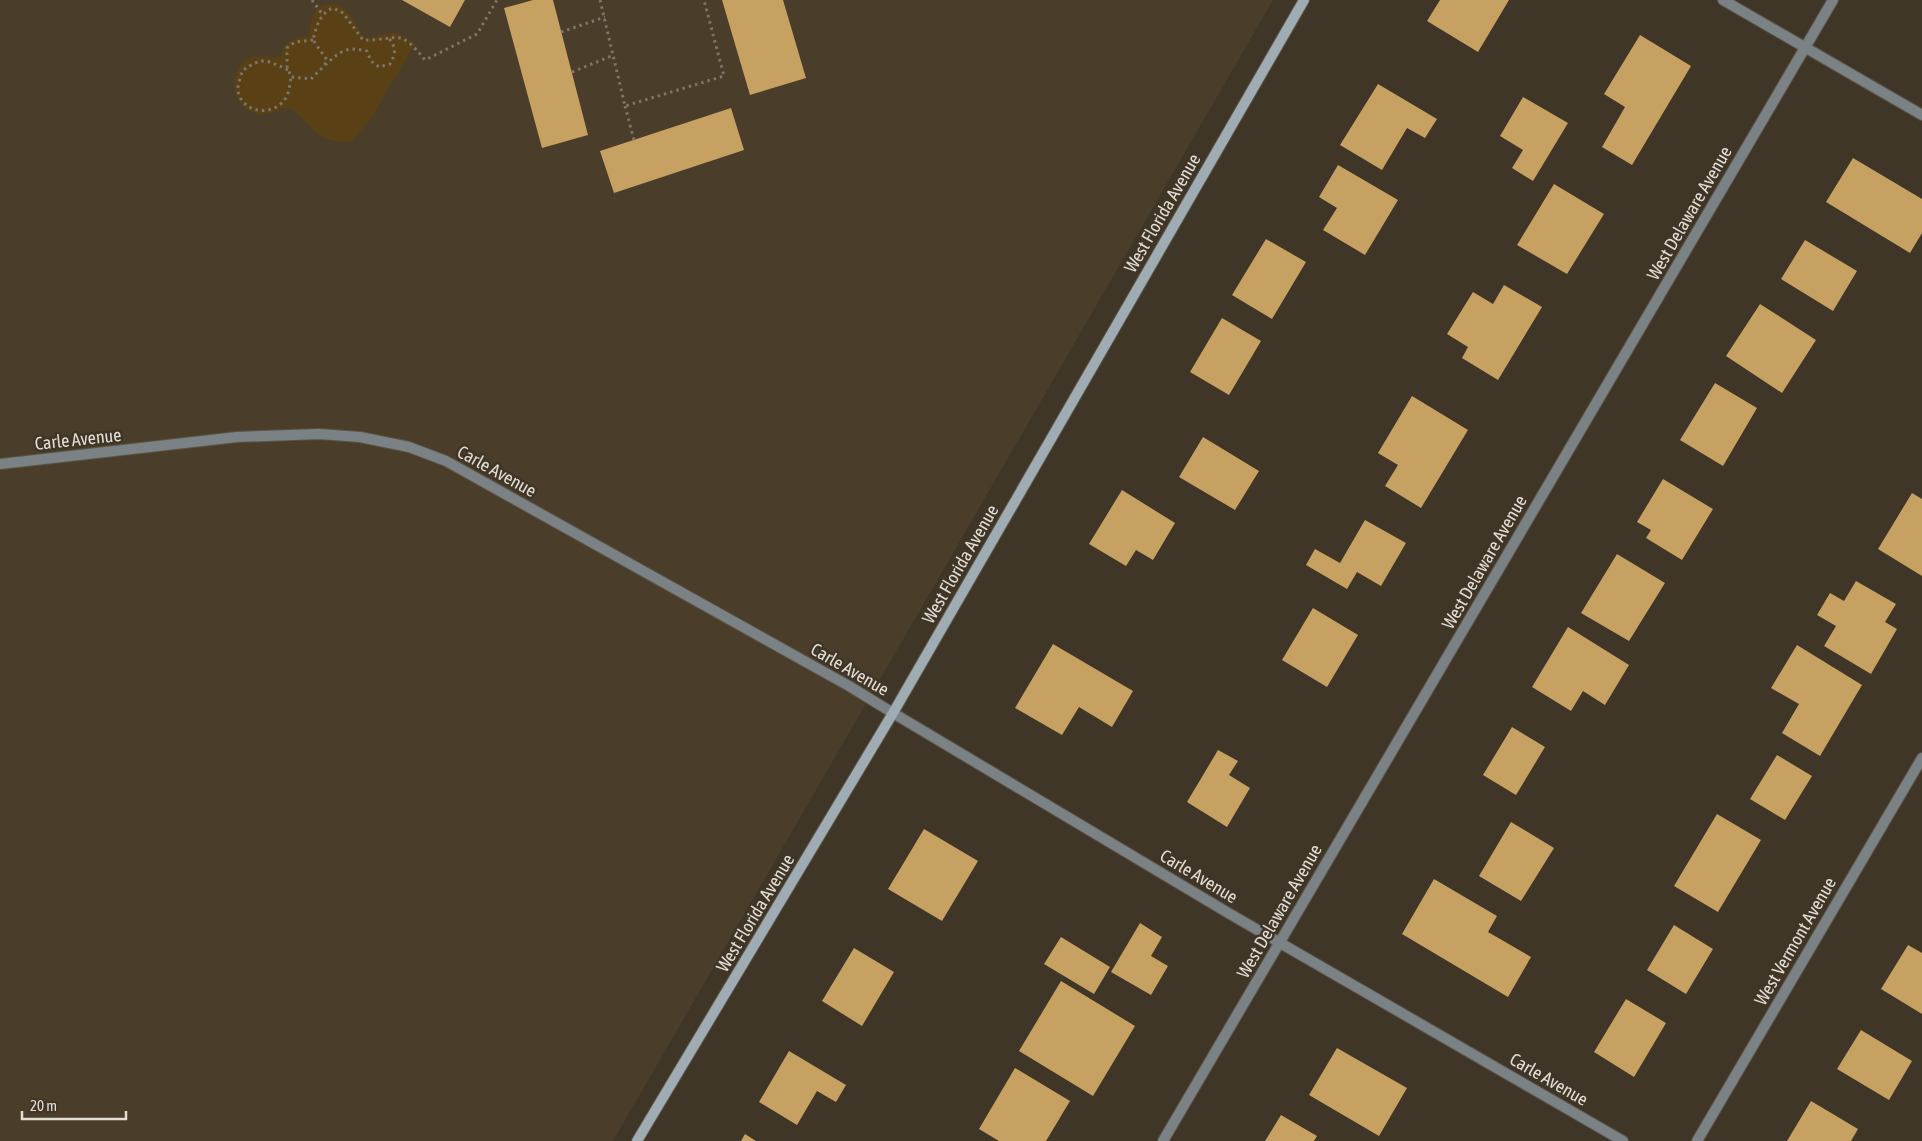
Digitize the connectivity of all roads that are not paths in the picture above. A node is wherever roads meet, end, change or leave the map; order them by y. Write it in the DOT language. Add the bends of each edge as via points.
graph roads {
  1 [pos="1304,0"];
  2 [pos="1723,0"];
  3 [pos="1833,0"];
  4 [pos="1805,48"];
  5 [pos="1922,115"];
  6 [pos="0,464"];
  7 [pos="893,713"];
  8 [pos="1922,758"];
  9 [pos="1280,942"];
  10 [pos="638,1141"];
  11 [pos="1163,1141"];
  12 [pos="1624,1141"];
  13 [pos="1697,1141"];
  1 -- 7 [label="main road, West Florida Avenue"];
  2 -- 4 [label="street"];
  3 -- 4 [label="street, West Delaware Avenue"];
  4 -- 5 [label="street"];
  4 -- 9 [label="street, West Delaware Avenue"];
  6 -- 7 [label="street, Carle Avenue" via="237,437 319,434 360,437 409,447 446,460"];
  7 -- 9 [label="street, Carle Avenue"];
  7 -- 10 [label="main road, West Florida Avenue"];
  8 -- 13 [label="street, West Vermont Avenue"];
  9 -- 11 [label="street, West Delaware Avenue"];
  9 -- 12 [label="street, Carle Avenue"];
}
